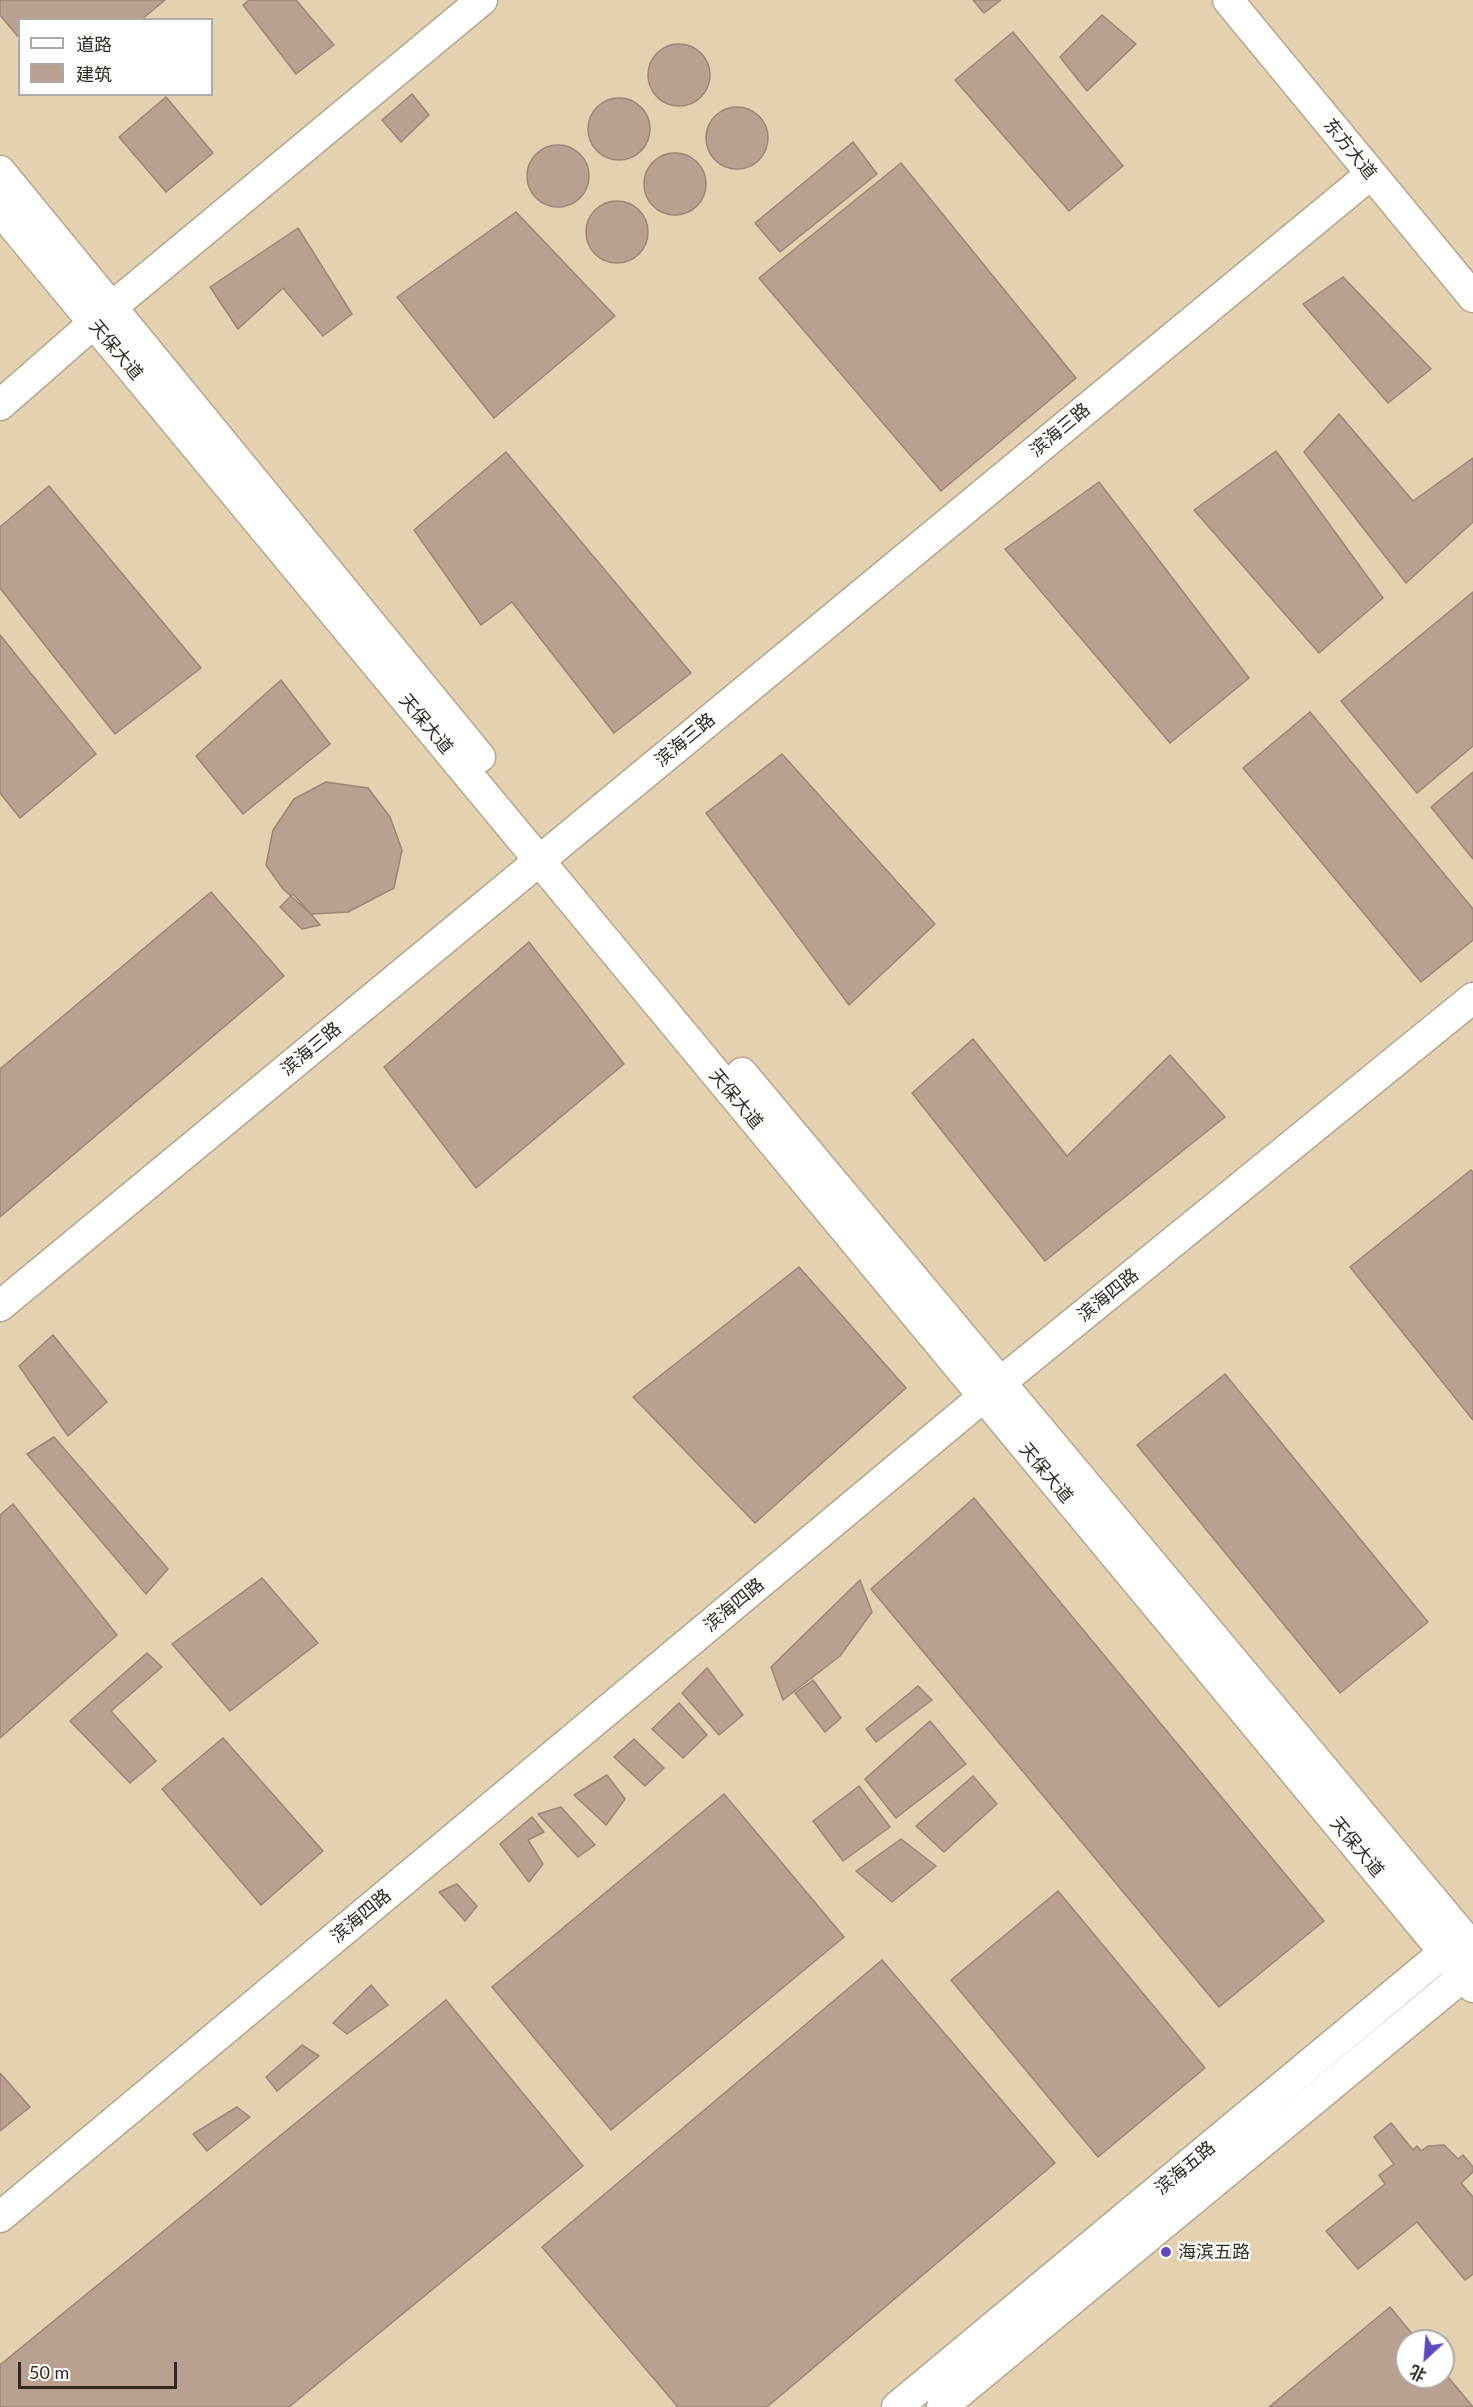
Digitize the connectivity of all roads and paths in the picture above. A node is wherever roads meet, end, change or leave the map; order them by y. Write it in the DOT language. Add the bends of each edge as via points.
graph roads {
  1 [pos="482,0"];
  2 [pos="1228,0"];
  3 [pos="0,171"];
  4 [pos="1371,174"];
  5 [pos="0,210"];
  6 [pos="1473,297"];
  7 [pos="103,315"];
  8 [pos="0,405"];
  9 [pos="547,854"];
  10 [pos="1473,998"];
  11 [pos="0,1306"];
  12 [pos="992,1390"];
  13 [pos="1463,1941"];
  14 [pos="1469,1983"];
  15 [pos="1402,1987"];
  16 [pos="0,2217"];
  17 [pos="897,2407"];
  18 [pos="942,2407"];
  1 -- 7 [label="street"];
  2 -- 4 [label="street, 东方大道"];
  3 -- 7 [label="street, 天保大道"];
  4 -- 6 [label="street, 东方大道"];
  4 -- 9 [label="street, 滨海三路"];
  5 -- 7 [label="street, 天保大道"];
  7 -- 8 [label="street"];
  7 -- 9 [label="street, 天保大道"];
  9 -- 11 [label="street, 滨海三路"];
  9 -- 12 [label="street, 天保大道"];
  10 -- 12 [label="street, 滨海四路"];
  12 -- 13 [label="street, 天保大道"];
  12 -- 16 [label="street, 滨海四路"];
  13 -- 14 [label="street, 天保大道"];
  13 -- 15 [label="street, 滨海五路"];
  14 -- 15 [label="street" via="1434,1978"];
  14 -- 18 [label="street, 滨海五路" via="1448,2002 1420,2012"];
  15 -- 17 [label="street, 滨海五路"];
}
